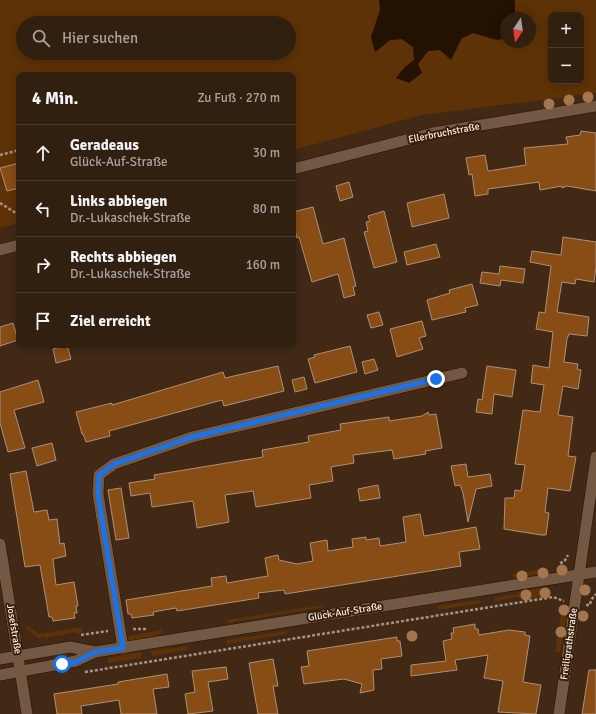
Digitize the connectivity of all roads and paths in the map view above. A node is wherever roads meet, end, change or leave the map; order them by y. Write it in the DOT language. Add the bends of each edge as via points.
graph roads {
  1 [pos="596,106"];
  2 [pos="16,151"];
  3 [pos="0,156"];
  4 [pos="296,169"];
  5 [pos="0,203"];
  6 [pos="16,213"];
  7 [pos="16,246"];
  8 [pos="0,250"];
  9 [pos="462,373"];
  10 [pos="596,457"];
  11 [pos="0,544"];
  12 [pos="570,550"];
  13 [pos="557,564"];
  14 [pos="596,572"];
  15 [pos="578,575"];
  16 [pos="596,594"];
  17 [pos="574,603"];
  18 [pos="153,628"];
  19 [pos="120,629"];
  20 [pos="74,637"];
  21 [pos="123,648"];
  22 [pos="95,652"];
  23 [pos="18,656"];
  24 [pos="0,660"];
  25 [pos="20,671"];
  26 [pos="82,673"];
  27 [pos="0,675"];
  28 [pos="27,714"];
  29 [pos="559,714"];
  1 -- 4 [label="street, Ellerbruchstraße" via="433,133"];
  2 -- 3 [label="path"];
  5 -- 6 [label="path"];
  7 -- 8 [label="street"];
  9 -- 19 [label="street" via="192,437 114,464 104,471 99,475 98,494"];
  10 -- 15 [label="street, Freiligrathstraße"];
  11 -- 23 [label="street, Josefstraße"];
  12 -- 13 [label="path" via="564,562"];
  14 -- 15 [label="street, Glück-Auf-Straße"];
  15 -- 17 [label="street, Freiligrathstraße"];
  15 -- 21 [label="street, Glück-Auf-Straße"];
  16 -- 17 [label="path" via="590,605"];
  17 -- 26 [label="path" via="553,597"];
  17 -- 29 [label="street, Freiligrathstraße"];
  18 -- 19 [label="path"];
  19 -- 20 [label="path"];
  19 -- 21 [label="street"];
  21 -- 22 [label="street, Glück-Auf-Straße"];
  22 -- 23 [label="street, Glück-Auf-Straße" via="70,647"];
  22 -- 25 [label="street, Glück-Auf-Straße" via="76,662"];
  23 -- 24 [label="street, Glück-Auf-Straße"];
  23 -- 25 [label="street, Josefstraße"];
  25 -- 27 [label="street, Glück-Auf-Straße"];
  25 -- 28 [label="street, Josefstraße"];
}
